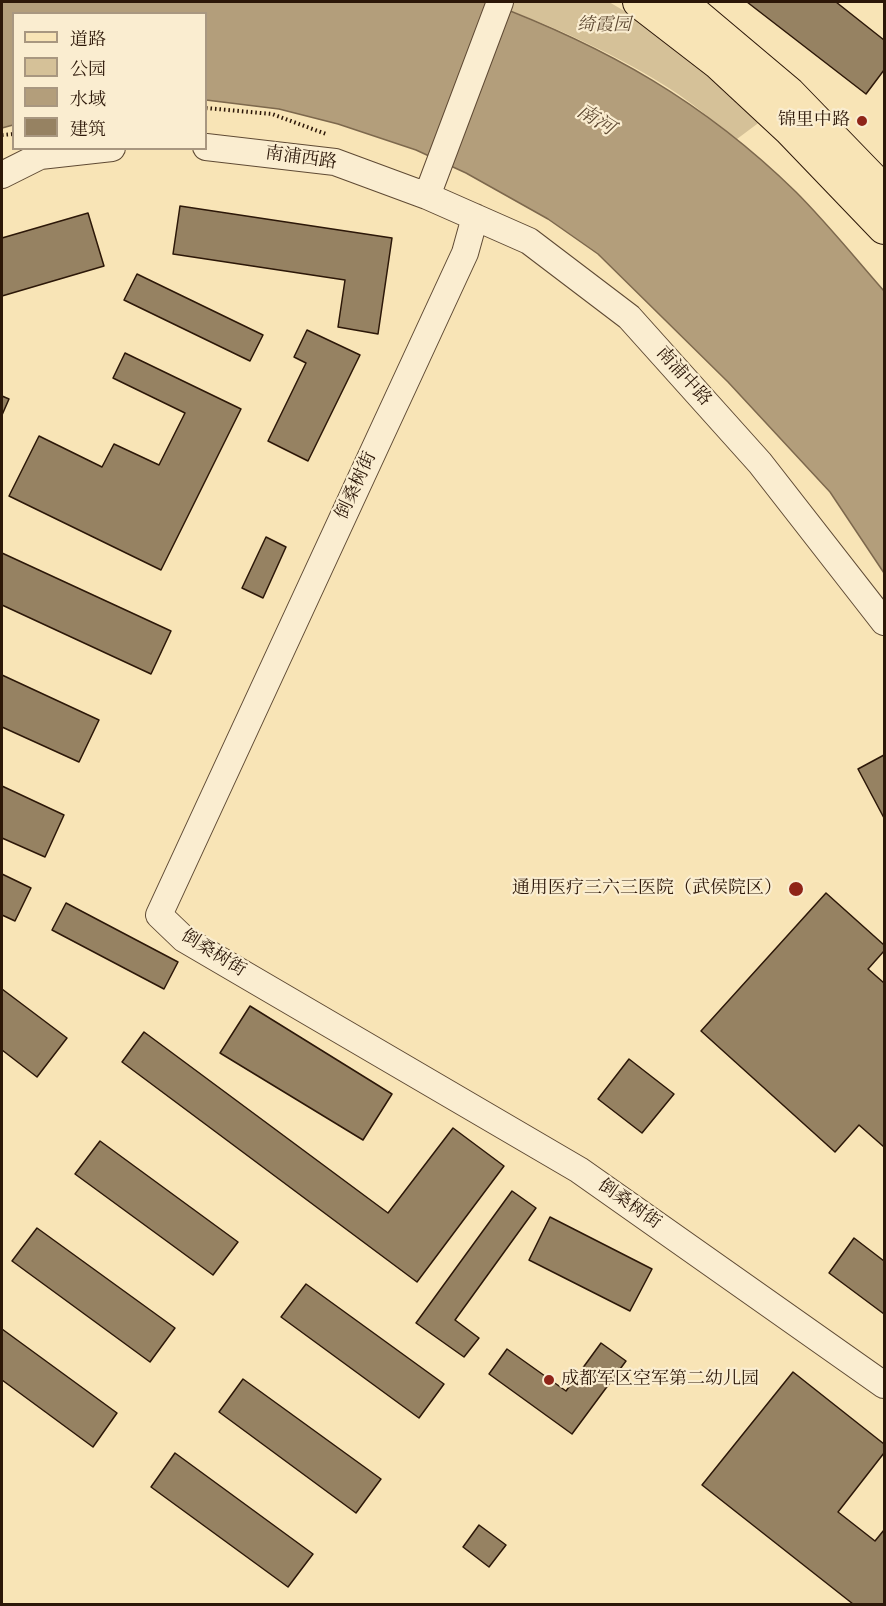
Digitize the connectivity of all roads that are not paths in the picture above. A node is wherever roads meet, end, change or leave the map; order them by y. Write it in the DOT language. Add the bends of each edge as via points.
graph roads {
  1 [pos="500,2"];
  2 [pos="639,2"];
  3 [pos="681,2"];
  4 [pos="207,147"];
  5 [pos="94,150"];
  6 [pos="2,175"];
  7 [pos="885,191"];
  8 [pos="427,196"];
  9 [pos="475,217"];
  10 [pos="885,228"];
  11 [pos="885,622"];
  12 [pos="885,1384"];
  1 -- 8 [label="street"];
  2 -- 10 [label="main road" via="718,63"];
  3 -- 7 [label="main road" via="789,93"];
  4 -- 8 [label="street, 南浦西路" via="335,162"];
  5 -- 6 [label="street" via="40,156"];
  8 -- 9 [label="street, 南浦中路"];
  9 -- 11 [label="street, 南浦中路" via="529,241 630,317 760,463"];
  9 -- 12 [label="street, 倒桑树街" via="465,253 159,915 183,939 579,1170"];
}
